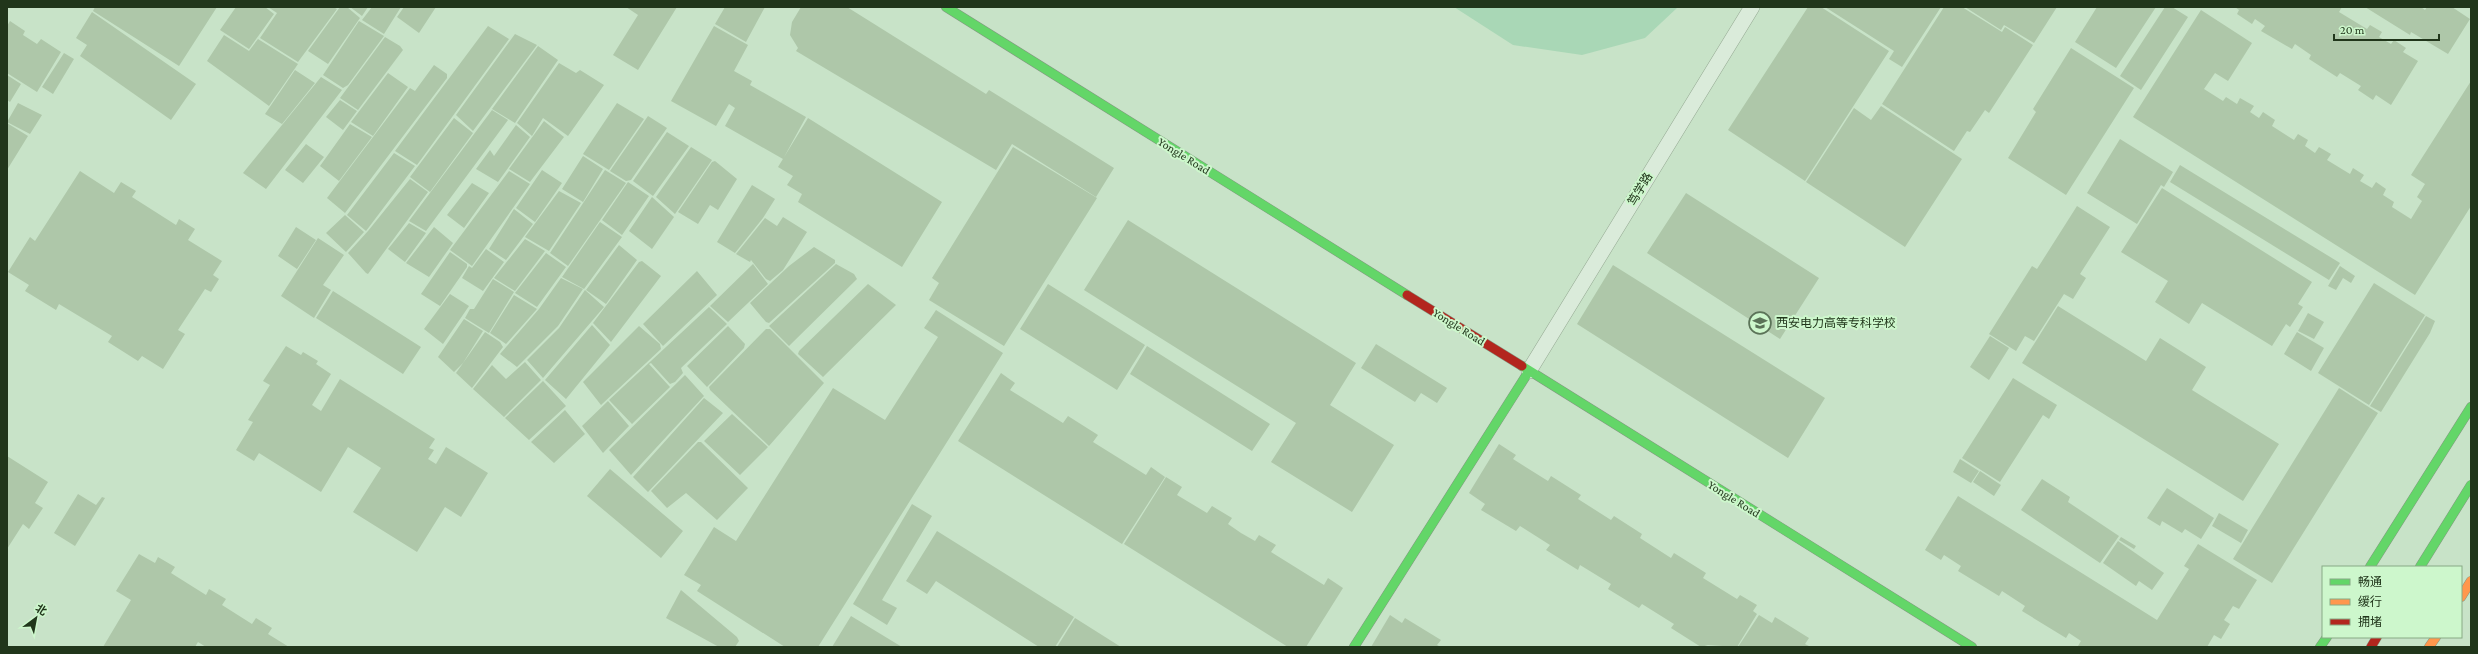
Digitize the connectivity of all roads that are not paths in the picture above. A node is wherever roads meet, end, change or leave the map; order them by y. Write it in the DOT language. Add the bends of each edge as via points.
graph roads {
  1 [pos="946,7"];
  2 [pos="1752,7"];
  3 [pos="1529,371"];
  4 [pos="2471,407"];
  5 [pos="2471,485"];
  6 [pos="2371,566"];
  7 [pos="2421,566"];
  8 [pos="2471,581"];
  9 [pos="2462,595"];
  10 [pos="2326,638"];
  11 [pos="2376,638"];
  12 [pos="2435,638"];
  13 [pos="1354,647"];
  14 [pos="1972,647"];
  15 [pos="2320,647"];
  16 [pos="2371,647"];
  17 [pos="2429,647"];
  1 -- 3 [label="street, Yongle Road"];
  2 -- 3 [label="lane, 笃学路"];
  3 -- 13 [label="street"];
  3 -- 14 [label="street, Yongle Road"];
  4 -- 6 [label="street"];
  5 -- 7 [label="street"];
  8 -- 9 [label="street"];
  10 -- 15 [label="street"];
  11 -- 16 [label="street"];
  12 -- 17 [label="street"];
}
